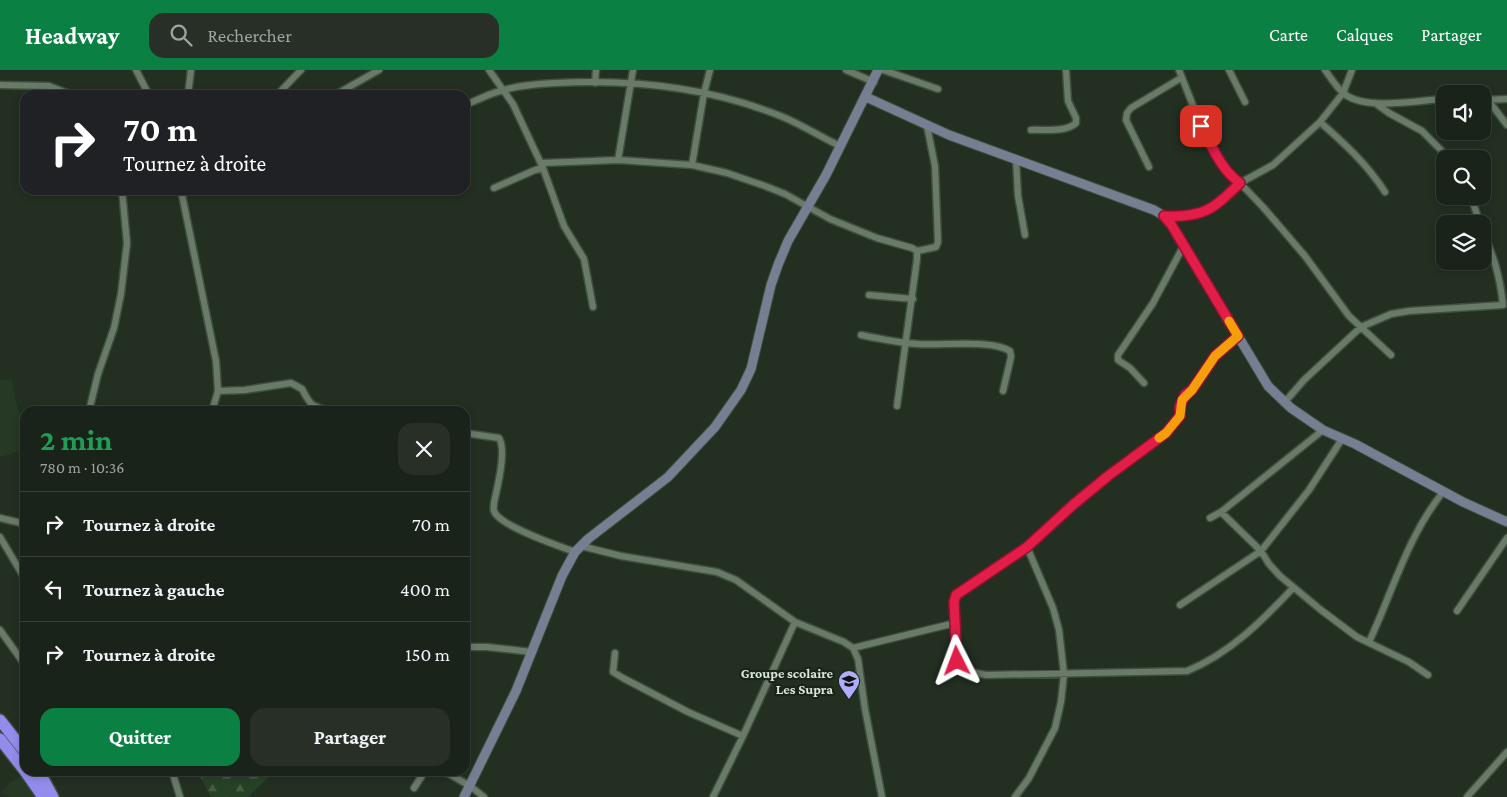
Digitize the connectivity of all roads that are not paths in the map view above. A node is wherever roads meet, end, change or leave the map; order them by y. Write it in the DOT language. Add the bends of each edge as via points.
graph roads {
  1 [pos="136,70"];
  2 [pos="144,70"];
  3 [pos="191,70"];
  4 [pos="301,70"];
  5 [pos="379,70"];
  6 [pos="489,70"];
  7 [pos="596,70"];
  8 [pos="633,70"];
  9 [pos="710,70"];
  10 [pos="846,70"];
  11 [pos="878,70"];
  12 [pos="883,70"];
  13 [pos="1066,70"];
  14 [pos="1179,70"];
  15 [pos="1229,70"];
  16 [pos="1325,70"];
  17 [pos="1352,70"];
  18 [pos="1181,78"];
  19 [pos="596,82"];
  20 [pos="874,82"];
  21 [pos="144,84"];
  22 [pos="631,84"];
  23 [pos="0,85"];
  24 [pos="938,89"];
  25 [pos="59,90"];
  26 [pos="147,90"];
  27 [pos="189,90"];
  28 [pos="282,90"];
  29 [pos="344,90"];
  30 [pos="504,90"];
  31 [pos="704,93"];
  32 [pos="1343,93"];
  33 [pos="866,96"];
  34 [pos="1507,99"];
  35 [pos="1436,100"];
  36 [pos="1491,100"];
  37 [pos="1245,102"];
  38 [pos="1374,102"];
  39 [pos="470,104"];
  40 [pos="1491,107"];
  41 [pos="1320,122"];
  42 [pos="1507,125"];
  43 [pos="927,126"];
  44 [pos="1031,130"];
  45 [pos="840,146"];
  46 [pos="1441,150"];
  47 [pos="1016,159"];
  48 [pos="618,160"];
  49 [pos="692,165"];
  50 [pos="542,166"];
  51 [pos="1149,168"];
  52 [pos="1240,183"];
  53 [pos="494,188"];
  54 [pos="1385,192"];
  55 [pos="122,195"];
  56 [pos="182,195"];
  57 [pos="808,207"];
  58 [pos="1164,216"];
  59 [pos="1025,235"];
  60 [pos="1184,245"];
  61 [pos="1491,250"];
  62 [pos="917,252"];
  63 [pos="869,295"];
  64 [pos="913,299"];
  65 [pos="1505,305"];
  66 [pos="594,307"];
  67 [pos="1361,327"];
  68 [pos="861,336"];
  69 [pos="1238,336"];
  70 [pos="906,343"];
  71 [pos="1391,355"];
  72 [pos="1144,383"];
  73 [pos="218,391"];
  74 [pos="1002,391"];
  75 [pos="1284,403"];
  76 [pos="90,406"];
  77 [pos="214,406"];
  78 [pos="314,406"];
  79 [pos="897,406"];
  80 [pos="1323,430"];
  81 [pos="470,434"];
  82 [pos="1342,439"];
  83 [pos="1444,492"];
  84 [pos="1221,512"];
  85 [pos="0,518"];
  86 [pos="1210,518"];
  87 [pos="1507,522"];
  88 [pos="20,523"];
  89 [pos="0,537"];
  90 [pos="1507,538"];
  91 [pos="1027,547"];
  92 [pos="578,549"];
  93 [pos="1261,551"];
  94 [pos="20,571"];
  95 [pos="1293,588"];
  96 [pos="1180,606"];
  97 [pos="1457,611"];
  98 [pos="795,622"];
  99 [pos="955,624"];
  100 [pos="0,630"];
  101 [pos="1369,642"];
  102 [pos="470,647"];
  103 [pos="853,648"];
  104 [pos="532,652"];
  105 [pos="615,653"];
  106 [pos="20,657"];
  107 [pos="1064,674"];
  108 [pos="1428,675"];
  109 [pos="0,720"];
  110 [pos="743,736"];
  111 [pos="0,739"];
  112 [pos="20,746"];
  113 [pos="1507,752"];
  114 [pos="20,765"];
  115 [pos="28,776"];
  116 [pos="42,776"];
  117 [pos="174,776"];
  118 [pos="422,776"];
  119 [pos="453,776"];
  120 [pos="470,786"];
  121 [pos="414,788"];
  122 [pos="43,797"];
  123 [pos="53,797"];
  124 [pos="180,797"];
  125 [pos="464,797"];
  126 [pos="484,797"];
  127 [pos="713,797"];
  128 [pos="882,797"];
  129 [pos="1015,797"];
  130 [pos="1467,797"];
  1 -- 21 [label="street"];
  2 -- 21 [label="street"];
  3 -- 27 [label="street"];
  4 -- 28 [label="street"];
  5 -- 29 [label="street"];
  6 -- 30 [label="street"];
  7 -- 19 [label="street"];
  8 -- 22 [label="street"];
  9 -- 31 [label="street"];
  10 -- 20 [label="street"];
  11 -- 20 [label="street"];
  12 -- 24 [label="street"];
  13 -- 44 [label="street" via="1068,96 1076,123 1063,129"];
  14 -- 18 [label="street"];
  15 -- 37 [label="street"];
  16 -- 32 [label="street"];
  17 -- 32 [label="street"];
  18 -- 51 [label="street" via="1127,113 1126,120"];
  18 -- 52 [label="street" via="1220,162"];
  19 -- 22 [label="street"];
  19 -- 30 [label="street" via="540,84"];
  20 -- 33 [label="street"];
  21 -- 26 [label="street"];
  22 -- 31 [label="street"];
  22 -- 48 [label="street"];
  23 -- 25 [label="street" via="49,86"];
  30 -- 39 [label="street"];
  30 -- 50 [label="street"];
  31 -- 45 [label="street" via="784,118"];
  31 -- 49 [label="street"];
  32 -- 38 [label="street" via="1360,101"];
  32 -- 41 [label="street"];
  33 -- 43 [label="street"];
  33 -- 45 [label="street"];
  34 -- 36 [label="street"];
  35 -- 38 [label="street"];
  38 -- 46 [label="street" via="1389,114 1422,131"];
  40 -- 42 [label="street"];
  41 -- 52 [label="street" via="1273,165"];
  41 -- 54 [label="street" via="1350,148"];
  43 -- 47 [label="street"];
  43 -- 62 [label="street" via="935,166 938,242 931,250"];
  45 -- 57 [label="street"];
  47 -- 58 [label="street"];
  47 -- 59 [label="street"];
  48 -- 49 [label="street"];
  48 -- 50 [label="street"];
  49 -- 57 [label="street" via="765,186"];
  50 -- 53 [label="street"];
  50 -- 66 [label="street" via="564,226 584,259"];
  52 -- 58 [label="street" via="1217,205 1197,214"];
  52 -- 67 [label="street" via="1305,256 1349,316"];
  55 -- 76 [label="street" via="127,243 122,294"];
  56 -- 73 [label="street" via="214,352"];
  57 -- 62 [label="street" via="856,230"];
  57 -- 92 [label="street" via="778,265 751,369 735,398 701,444 668,477"];
  58 -- 60 [label="street"];
  60 -- 69 [label="street"];
  60 -- 72 [label="street" via="1153,303 1118,354 1118,360"];
  61 -- 65 [label="street"];
  62 -- 64 [label="street"];
  63 -- 64 [label="street"];
  64 -- 70 [label="street"];
  65 -- 67 [label="street" via="1409,311 1391,314"];
  67 -- 71 [label="street"];
  67 -- 75 [label="street"];
  68 -- 70 [label="street"];
  69 -- 75 [label="street" via="1268,386"];
  69 -- 91 [label="street" via="1215,356 1185,395 1180,416 1166,433 1108,476"];
  70 -- 74 [label="street" via="1004,348 1010,351 1011,357"];
  70 -- 79 [label="street"];
  73 -- 77 [label="street"];
  73 -- 78 [label="street" via="291,384 302,389 308,402"];
  75 -- 80 [label="street"];
  80 -- 82 [label="street"];
  80 -- 84 [label="street"];
  81 -- 92 [label="street" via="499,438 502,442 494,503 494,511 499,517 531,536"];
  82 -- 83 [label="street"];
  82 -- 93 [label="street" via="1309,490"];
  83 -- 87 [label="street"];
  83 -- 101 [label="street" via="1407,549"];
  84 -- 86 [label="street"];
  84 -- 93 [label="street"];
  85 -- 88 [label="street"];
  89 -- 94 [label="street"];
  90 -- 97 [label="street"];
  91 -- 99 [label="street" via="956,595"];
  91 -- 107 [label="street" via="1053,608"];
  92 -- 98 [label="street" via="717,572 736,580"];
  92 -- 104 [label="street" via="562,576"];
  93 -- 95 [label="street"];
  93 -- 96 [label="street"];
  95 -- 101 [label="street" via="1347,630"];
  95 -- 107 [label="street" via="1240,639 1206,663 1187,671"];
  98 -- 103 [label="street"];
  98 -- 110 [label="street"];
  99 -- 103 [label="street"];
  99 -- 107 [label="street" via="957,661 961,670 986,676"];
  100 -- 106 [label="street"];
  101 -- 108 [label="street" via="1410,662"];
  102 -- 104 [label="street"];
  103 -- 128 [label="street" via="858,659"];
  104 -- 120 [label="street"];
  105 -- 110 [label="street" via="614,672 623,678"];
  107 -- 129 [label="street" via="1054,728 1029,778"];
  109 -- 112 [label="highway"];
  110 -- 127 [label="street"];
  111 -- 114 [label="highway"];
  113 -- 130 [label="street"];
  115 -- 122 [label="highway"];
  116 -- 123 [label="highway"];
  117 -- 124 [label="street"];
  118 -- 121 [label="street"];
  119 -- 120 [label="street"];
  120 -- 125 [label="street"];
  120 -- 126 [label="street"];
}
